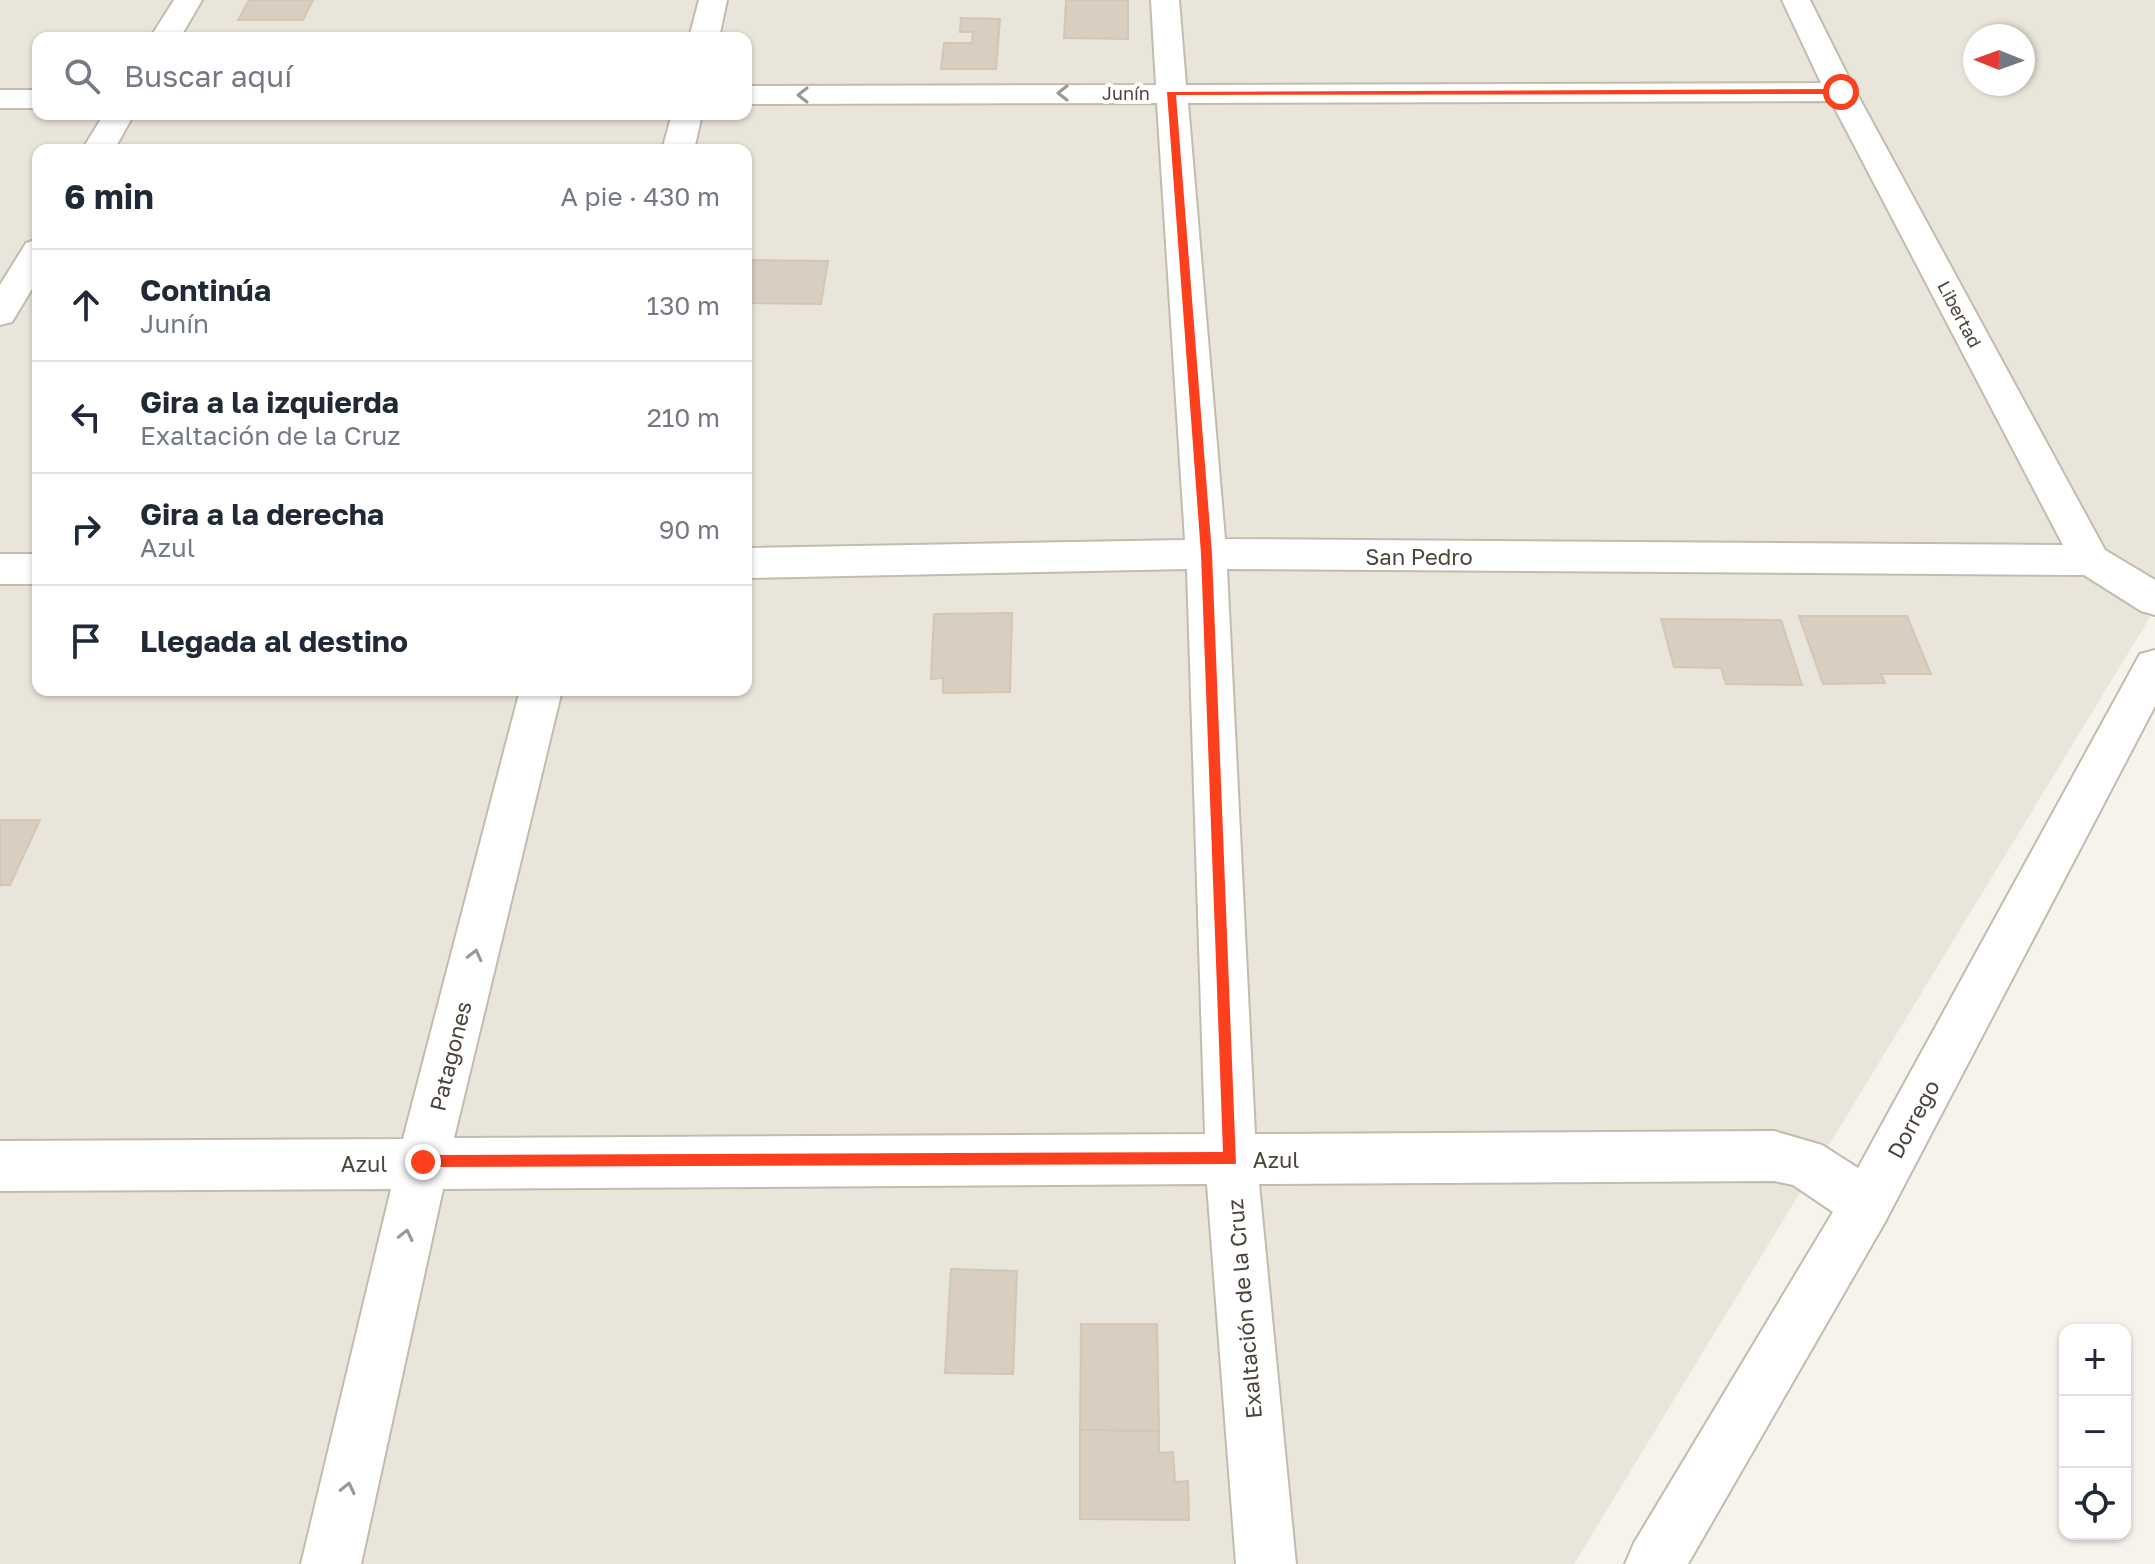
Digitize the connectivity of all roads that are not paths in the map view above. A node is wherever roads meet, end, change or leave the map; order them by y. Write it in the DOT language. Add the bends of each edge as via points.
graph roads {
  1 [pos="188,0"];
  2 [pos="713,0"];
  3 [pos="1165,0"];
  4 [pos="1796,0"];
  5 [pos="169,32"];
  6 [pos="705,32"];
  7 [pos="1171,92"];
  8 [pos="1841,92"];
  9 [pos="752,95"];
  10 [pos="0,99"];
  11 [pos="32,99"];
  12 [pos="116,120"];
  13 [pos="686,120"];
  14 [pos="102,144"];
  15 [pos="680,144"];
  16 [pos="32,260"];
  17 [pos="0,314"];
  18 [pos="1206,554"];
  19 [pos="2091,560"];
  20 [pos="752,563"];
  21 [pos="0,569"];
  22 [pos="32,569"];
  23 [pos="2155,600"];
  24 [pos="2155,666"];
  25 [pos="540,696"];
  26 [pos="1231,1159"];
  27 [pos="423,1162"];
  28 [pos="0,1166"];
  29 [pos="1867,1204"];
  30 [pos="331,1564"];
  31 [pos="1266,1564"];
  32 [pos="1655,1564"];
  1 -- 5 [label="street"];
  2 -- 6 [label="street"];
  3 -- 7 [label="street, Exaltación de la Cruz"];
  4 -- 8 [label="street, Libertad"];
  7 -- 8 [label="street, Junín"];
  7 -- 9 [label="street, Junín, one-way"];
  7 -- 18 [label="street, Exaltación de la Cruz"];
  8 -- 19 [label="street, Libertad"];
  10 -- 11 [label="street"];
  12 -- 14 [label="street"];
  13 -- 15 [label="street"];
  16 -- 17 [label="street"];
  18 -- 19 [label="street, San Pedro"];
  18 -- 20 [label="street, San Pedro"];
  18 -- 26 [label="street, Exaltación de la Cruz"];
  19 -- 23 [label="street, Libertad"];
  21 -- 22 [label="street"];
  24 -- 29 [label="street, Dorrego"];
  27 -- 25 [label="street, Patagones, one-way"];
  26 -- 27 [label="street, Azul"];
  26 -- 29 [label="street, Azul" via="1774,1156 1804,1163"];
  26 -- 31 [label="street, Exaltación de la Cruz"];
  27 -- 28 [label="street, Azul"];
  30 -- 27 [label="street, Patagones, one-way"];
  29 -- 32 [label="street, Dorrego"];
}
